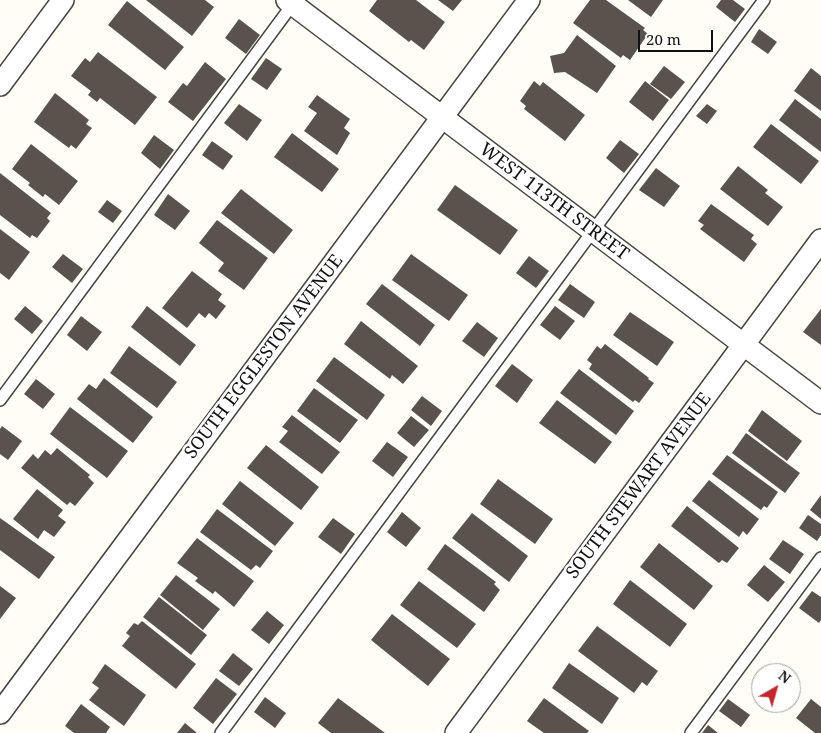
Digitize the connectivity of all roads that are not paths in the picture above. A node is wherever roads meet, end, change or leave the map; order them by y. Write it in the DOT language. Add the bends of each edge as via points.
graph roads {
  1 [pos="63,0"];
  2 [pos="529,0"];
  3 [pos="764,0"];
  4 [pos="292,2"];
  5 [pos="0,85"];
  6 [pos="442,118"];
  7 [pos="593,231"];
  8 [pos="821,240"];
  9 [pos="744,345"];
  10 [pos="0,400"];
  11 [pos="821,404"];
  12 [pos="821,558"];
  13 [pos="0,713"];
  14 [pos="221,733"];
  15 [pos="456,733"];
  16 [pos="691,733"];
  1 -- 5 [label="street"];
  2 -- 6 [label="street, SOUTH EGGLESTON AVENUE"];
  3 -- 7 [label="lane"];
  4 -- 6 [label="street, WEST 113TH STREET"];
  4 -- 10 [label="lane"];
  6 -- 7 [label="street, WEST 113TH STREET"];
  6 -- 13 [label="street, SOUTH EGGLESTON AVENUE"];
  7 -- 9 [label="street, WEST 113TH STREET"];
  7 -- 14 [label="lane"];
  8 -- 9 [label="street, SOUTH STEWART AVENUE"];
  9 -- 11 [label="street, WEST 113TH STREET"];
  9 -- 15 [label="street, SOUTH STEWART AVENUE"];
  12 -- 16 [label="lane"];
}
